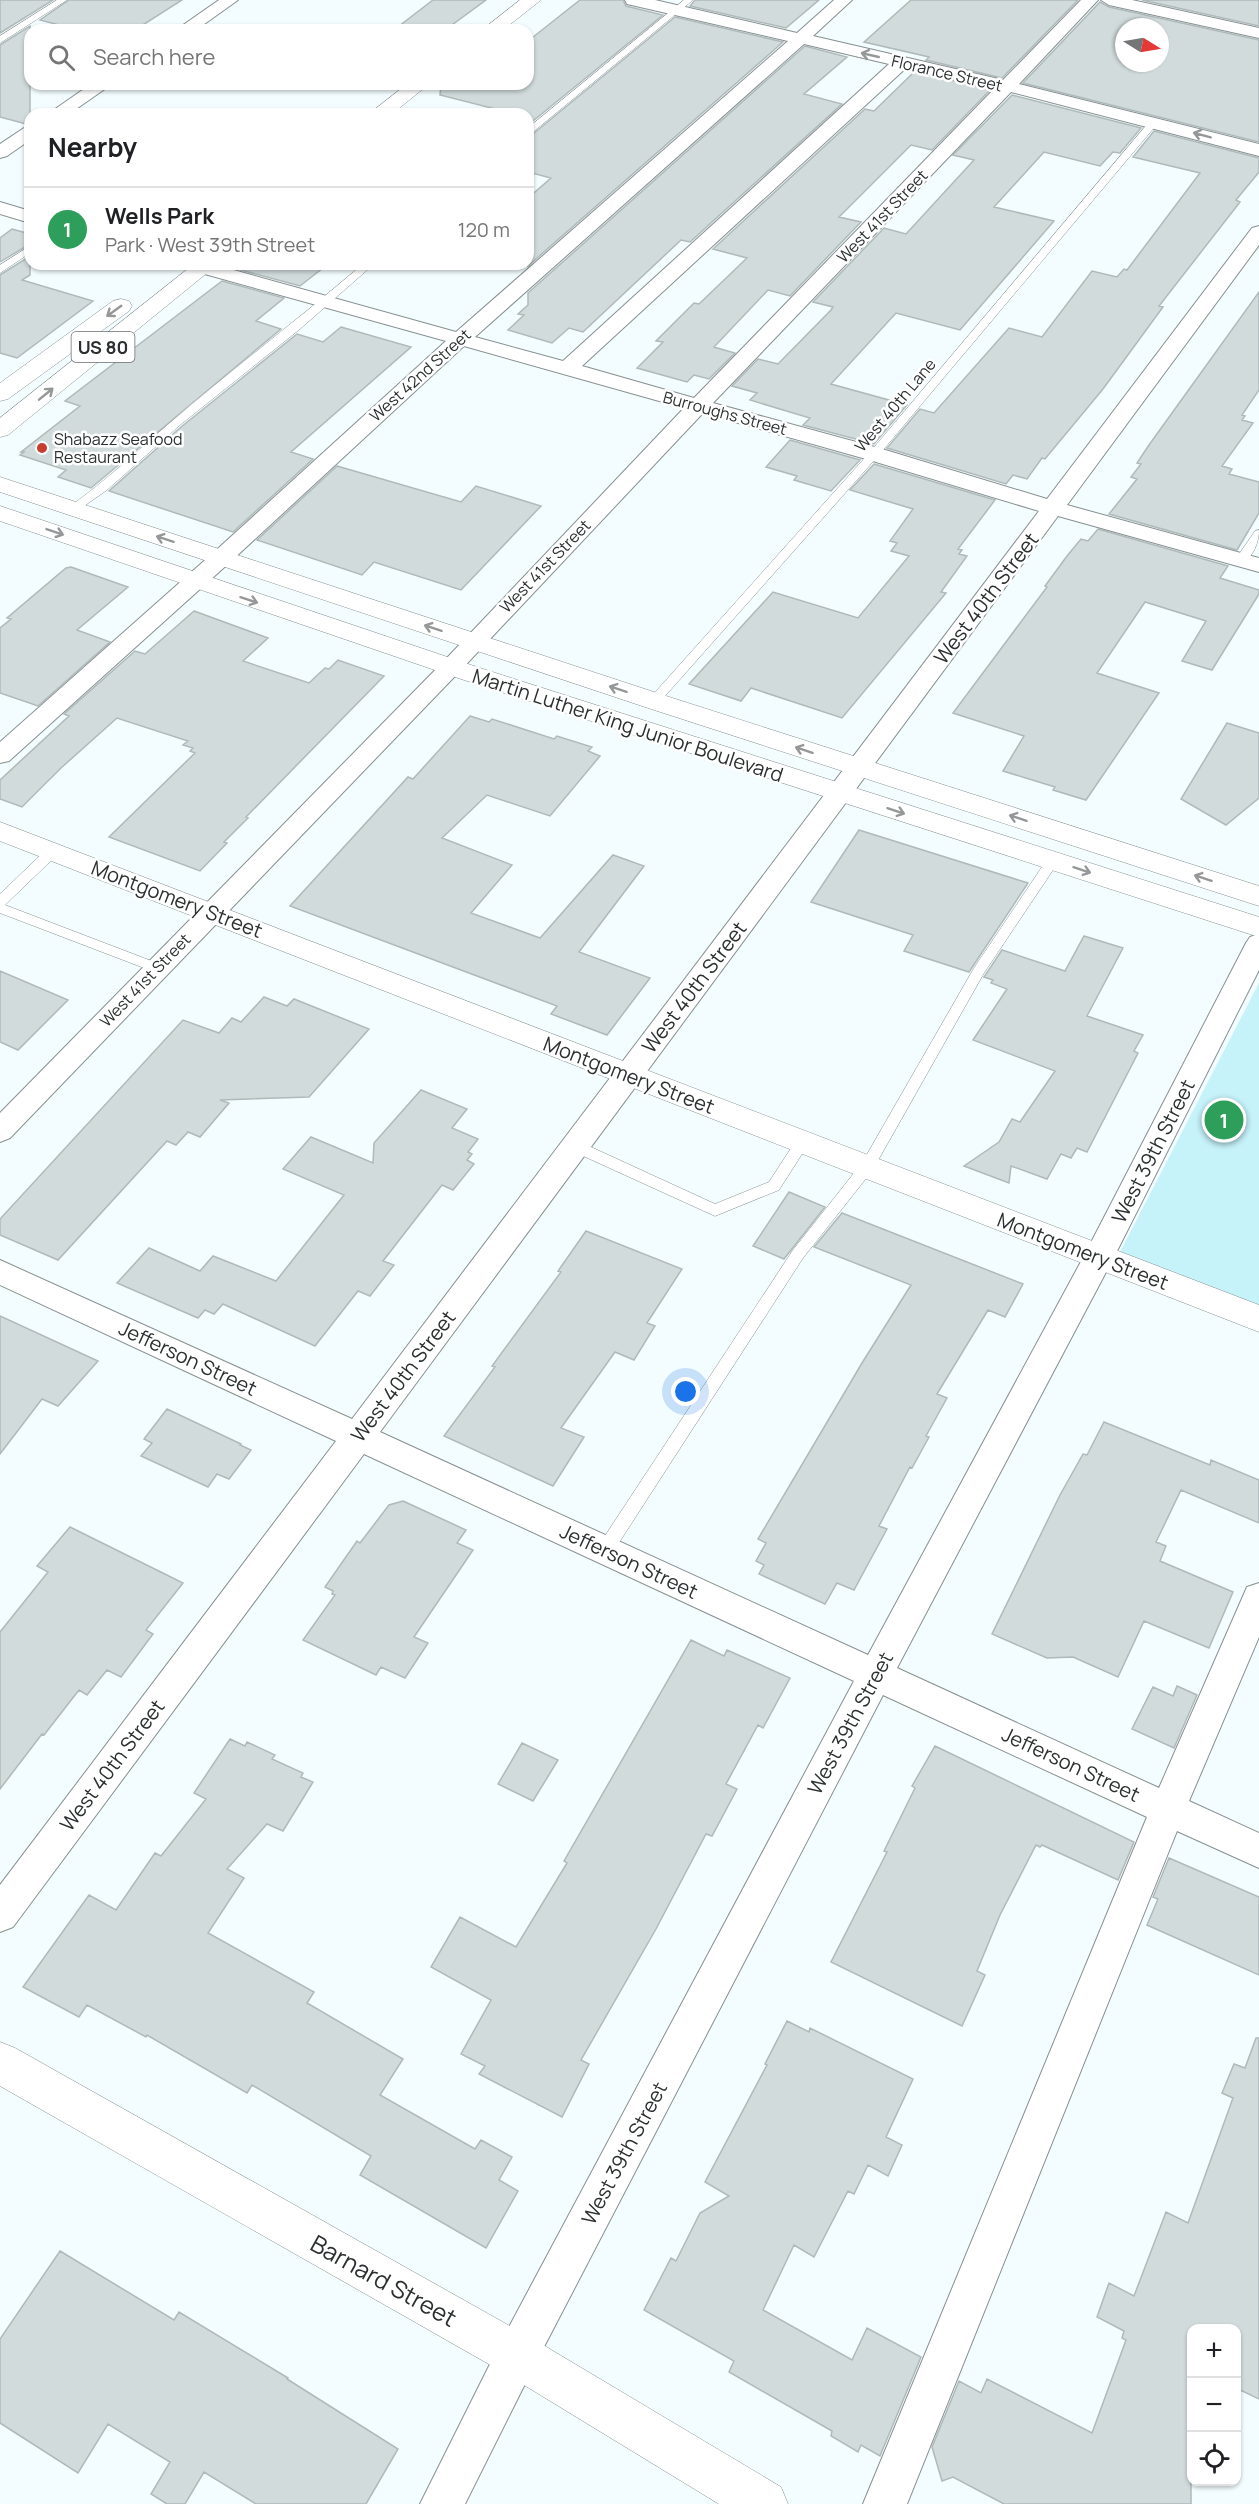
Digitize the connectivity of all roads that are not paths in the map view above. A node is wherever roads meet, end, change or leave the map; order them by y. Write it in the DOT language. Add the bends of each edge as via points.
graph roads {
  1 [pos="63,0"];
  2 [pos="230,0"];
  3 [pos="633,0"];
  4 [pos="844,0"];
  5 [pos="1090,0"];
  6 [pos="1109,0"];
  7 [pos="540,3"];
  8 [pos="683,5"];
  9 [pos="25,24"];
  10 [pos="194,24"];
  11 [pos="502,24"];
  12 [pos="521,24"];
  13 [pos="24,25"];
  14 [pos="1259,33"];
  15 [pos="801,39"];
  16 [pos="0,40"];
  17 [pos="902,62"];
  18 [pos="1007,86"];
  19 [pos="94,90"];
  20 [pos="423,90"];
  21 [pos="425,90"];
  22 [pos="66,108"];
  23 [pos="390,108"];
  24 [pos="410,108"];
  25 [pos="1153,123"];
  26 [pos="534,128"];
  27 [pos="24,136"];
  28 [pos="1259,150"];
  29 [pos="0,152"];
  30 [pos="0,208"];
  31 [pos="24,215"];
  32 [pos="1259,232"];
  33 [pos="24,253"];
  34 [pos="0,270"];
  35 [pos="171,270"];
  36 [pos="194,270"];
  37 [pos="217,270"];
  38 [pos="362,270"];
  39 [pos="324,301"];
  40 [pos="460,339"];
  41 [pos="567,369"];
  42 [pos="0,394"];
  43 [pos="698,406"];
  44 [pos="0,430"];
  45 [pos="874,454"];
  46 [pos="0,484"];
  47 [pos="74,508"];
  48 [pos="1053,508"];
  49 [pos="0,513"];
  50 [pos="1259,533"];
  51 [pos="221,558"];
  52 [pos="1250,562"];
  53 [pos="193,581"];
  54 [pos="474,641"];
  55 [pos="451,667"];
  56 [pos="654,701"];
  57 [pos="0,755"];
  58 [pos="860,767"];
  59 [pos="840,794"];
  60 [pos="0,831"];
  61 [pos="53,851"];
  62 [pos="1053,861"];
  63 [pos="1259,896"];
  64 [pos="0,902"];
  65 [pos="0,908"];
  66 [pos="211,912"];
  67 [pos="1259,927"];
  68 [pos="1259,943"];
  69 [pos="157,968"];
  70 [pos="628,1074"];
  71 [pos="0,1131"];
  72 [pos="802,1143"];
  73 [pos="574,1146"];
  74 [pos="867,1167"];
  75 [pos="1099,1257"];
  76 [pos="0,1272"];
  77 [pos="1259,1319"];
  78 [pos="357,1436"];
  79 [pos="605,1550"];
  80 [pos="1259,1597"];
  81 [pos="876,1674"];
  82 [pos="1168,1809"];
  83 [pos="1259,1851"];
  84 [pos="0,1915"];
  85 [pos="0,2064"];
  86 [pos="517,2355"];
  87 [pos="442,2504"];
  88 [pos="764,2504"];
  89 [pos="885,2504"];
  1 -- 9 [label="lane"];
  2 -- 10 [label="street"];
  3 -- 8 [label="street, Florance Street"];
  4 -- 15 [label="street, West 42nd Street"];
  5 -- 18 [label="street, West 41st Street"];
  6 -- 14 [label="street"];
  7 -- 11 [label="main road"];
  7 -- 12 [label="main road"];
  8 -- 15 [label="street, Florance Street"];
  8 -- 26 [label="lane"];
  13 -- 16 [label="lane"];
  17 -- 15 [label="street, Florance Street, one-way"];
  15 -- 40 [label="street, West 42nd Street"];
  17 -- 18 [label="street, Florance Street"];
  17 -- 41 [label="street"];
  18 -- 25 [label="street, Florance Street"];
  18 -- 43 [label="street, West 41st Street"];
  19 -- 22 [label="street"];
  20 -- 23 [label="main road"];
  21 -- 24 [label="main road"];
  28 -- 25 [label="street, Florance Street, one-way"];
  25 -- 45 [label="lane, West 40th Lane"];
  27 -- 29 [label="street"];
  30 -- 31 [label="street"];
  32 -- 48 [label="street, West 40th Street"];
  33 -- 34 [label="lane"];
  35 -- 42 [label="main road, US 80, one-way"];
  44 -- 36 [label="main road, US 80, one-way"];
  37 -- 39 [label="street, Burroughs Street"];
  38 -- 39 [label="lane"];
  39 -- 40 [label="street, Burroughs Street"];
  39 -- 47 [label="lane" via="103,488"];
  40 -- 41 [label="street, Burroughs Street"];
  40 -- 51 [label="street, West 42nd Street"];
  41 -- 43 [label="street, Burroughs Street"];
  43 -- 45 [label="street, Burroughs Street"];
  43 -- 54 [label="street, West 41st Street"];
  45 -- 48 [label="street, Burroughs Street"];
  45 -- 56 [label="lane, West 40th Lane"];
  46 -- 47 [label="main road, Martin Luther King Junior Boulevard"];
  51 -- 47 [label="main road, Martin Luther King Junior Boulevard, one-way"];
  48 -- 52 [label="street, Burroughs Street"];
  48 -- 58 [label="street, West 40th Street"];
  49 -- 53 [label="main road, Martin Luther King Junior Boulevard, one-way"];
  50 -- 52 [label="lane"];
  51 -- 53 [label="street, West 42nd Street"];
  54 -- 51 [label="main road, Martin Luther King Junior Boulevard, one-way"];
  53 -- 55 [label="main road, Martin Luther King Junior Boulevard, one-way"];
  53 -- 57 [label="street, West 42nd Street"];
  54 -- 55 [label="street, West 41st Street"];
  56 -- 54 [label="main road, Martin Luther King Junior Boulevard, one-way"];
  55 -- 59 [label="main road, Martin Luther King Junior Boulevard"];
  55 -- 66 [label="street, West 41st Street"];
  58 -- 56 [label="main road, Martin Luther King Junior Boulevard, one-way"];
  58 -- 59 [label="street, West 40th Street"];
  63 -- 58 [label="main road, Martin Luther King Junior Boulevard, one-way"];
  59 -- 62 [label="main road, Martin Luther King Junior Boulevard, one-way"];
  59 -- 70 [label="street, West 40th Street"];
  60 -- 61 [label="main road, Montgomery Street"];
  61 -- 64 [label="lane"];
  61 -- 66 [label="main road, Montgomery Street"];
  62 -- 67 [label="main road, Martin Luther King Junior Boulevard, one-way"];
  62 -- 74 [label="lane" via="979,971"];
  65 -- 69 [label="lane"];
  66 -- 69 [label="street, West 41st Street"];
  66 -- 70 [label="main road, Montgomery Street"];
  68 -- 75 [label="street, West 39th Street"];
  69 -- 71 [label="street, West 41st Street"];
  70 -- 72 [label="main road, Montgomery Street"];
  70 -- 73 [label="street, West 40th Street"];
  72 -- 73 [label="lane" via="774,1186 715,1210"];
  72 -- 74 [label="main road, Montgomery Street"];
  73 -- 78 [label="street, West 40th Street"];
  74 -- 75 [label="main road, Montgomery Street"];
  74 -- 79 [label="lane" via="798,1254"];
  75 -- 77 [label="main road, Montgomery Street"];
  75 -- 81 [label="street, West 39th Street"];
  76 -- 78 [label="street, Jefferson Street"];
  78 -- 79 [label="street, Jefferson Street"];
  78 -- 84 [label="street, West 40th Street"];
  79 -- 81 [label="street, Jefferson Street"];
  80 -- 82 [label="street"];
  81 -- 82 [label="street, Jefferson Street"];
  81 -- 86 [label="street, West 39th Street"];
  82 -- 83 [label="street, Jefferson Street"];
  82 -- 89 [label="street"];
  85 -- 86 [label="main road, Barnard Street"];
  86 -- 87 [label="street, West 39th Street"];
  86 -- 88 [label="main road, Barnard Street"];
}
